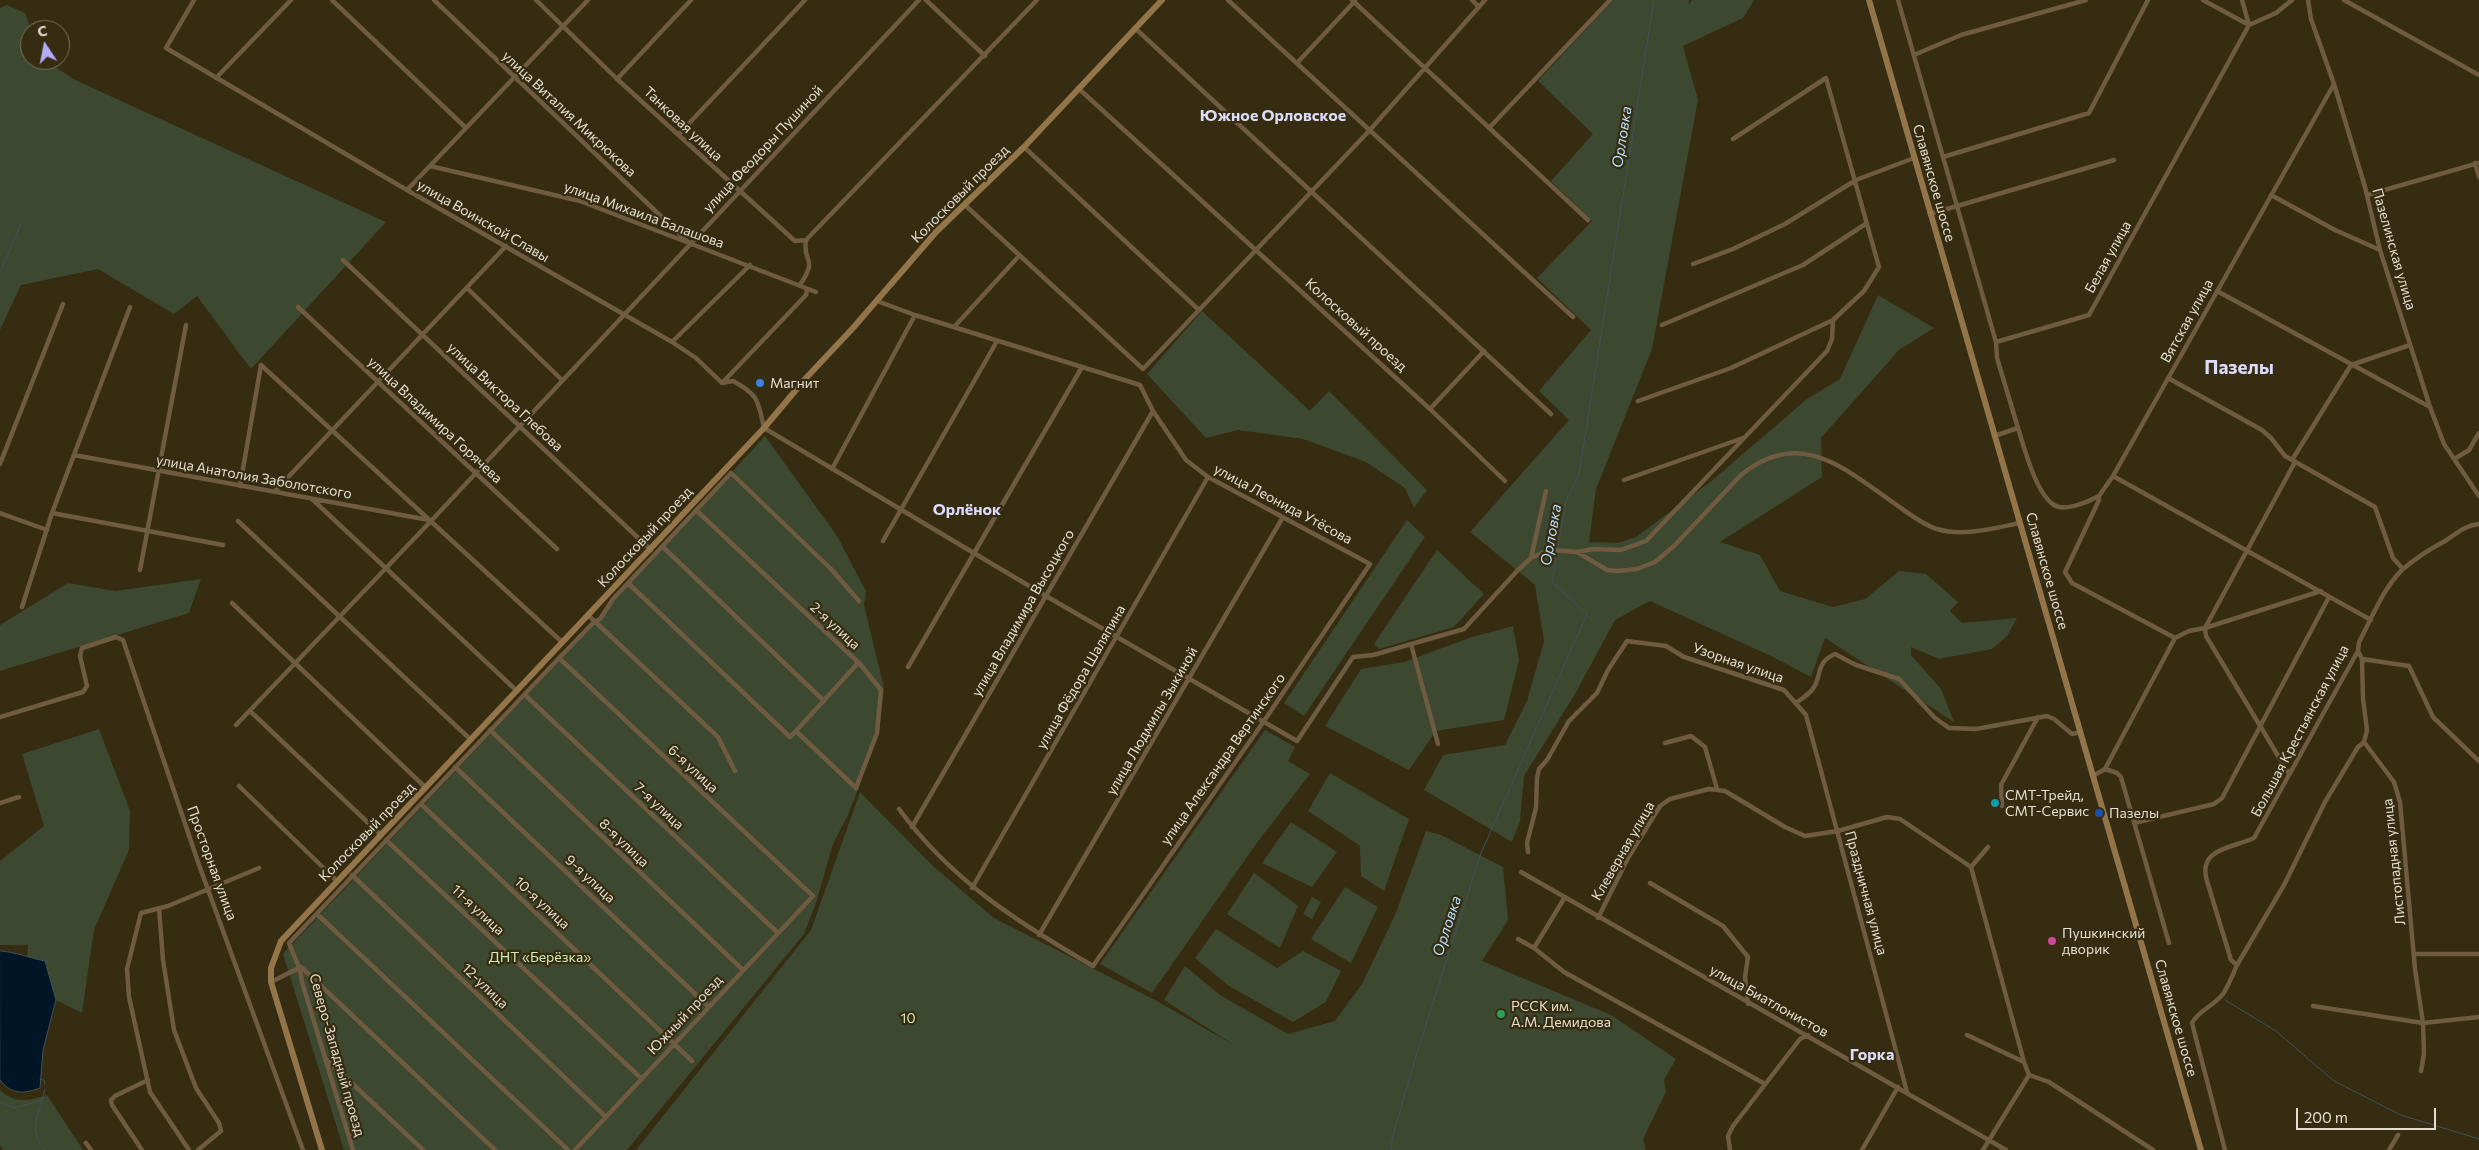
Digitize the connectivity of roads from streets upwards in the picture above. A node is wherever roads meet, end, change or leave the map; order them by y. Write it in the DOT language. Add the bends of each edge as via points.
graph roads {
  1 [pos="194,0"];
  2 [pos="291,0"];
  3 [pos="332,0"];
  4 [pos="434,0"];
  5 [pos="536,0"];
  6 [pos="588,0"];
  7 [pos="691,0"];
  8 [pos="805,0"];
  9 [pos="918,0"];
  10 [pos="926,0"];
  11 [pos="1037,0"];
  12 [pos="1162,0"];
  13 [pos="1228,0"];
  14 [pos="1472,0"];
  15 [pos="1485,0"];
  16 [pos="1610,0"];
  17 [pos="1869,0"];
  18 [pos="1898,0"];
  19 [pos="2086,0"];
  20 [pos="2148,0"];
  21 [pos="2203,0"];
  22 [pos="2242,0"];
  23 [pos="2292,0"];
  24 [pos="2308,0"];
  25 [pos="2344,0"];
  26 [pos="1354,1"];
  27 [pos="1479,6"];
  28 [pos="2249,26"];
  29 [pos="563,27"];
  30 [pos="1136,30"];
  31 [pos="1914,55"];
  32 [pos="984,56"];
  33 [pos="1297,63"];
  34 [pos="1424,67"];
  35 [pos="2479,75"];
  36 [pos="216,78"];
  37 [pos="514,78"];
  38 [pos="617,79"];
  39 [pos="2334,84"];
  40 [pos="1078,88"];
  41 [pos="466,128"];
  42 [pos="1489,128"];
  43 [pos="1369,130"];
  44 [pos="679,134"];
  45 [pos="1733,139"];
  46 [pos="1024,147"];
  47 [pos="1943,157"];
  48 [pos="1914,158"];
  49 [pos="2114,160"];
  50 [pos="2477,163"];
  51 [pos="430,166"];
  52 [pos="2479,177"];
  53 [pos="1855,181"];
  54 [pos="407,190"];
  55 [pos="1312,190"];
  56 [pos="739,191"];
  57 [pos="2271,194"];
  58 [pos="2367,195"];
  59 [pos="966,206"];
  60 [pos="1958,207"];
  61 [pos="1930,214"];
  62 [pos="1588,220"];
  63 [pos="1866,223"];
  64 [pos="806,240"];
  65 [pos="690,244"];
  66 [pos="506,246"];
  67 [pos="2380,250"];
  68 [pos="1256,251"];
  69 [pos="1019,256"];
  70 [pos="343,260"];
  71 [pos="1693,264"];
  72 [pos="750,265"];
  73 [pos="800,285"];
  74 [pos="467,288"];
  75 [pos="807,290"];
  76 [pos="2217,291"];
  77 [pos="816,292"];
  78 [pos="877,300"];
  79 [pos="63,304"];
  80 [pos="130,307"];
  81 [pos="298,307"];
  82 [pos="1199,310"];
  83 [pos="624,314"];
  84 [pos="915,315"];
  85 [pos="1572,316"];
  86 [pos="1833,320"];
  87 [pos="1662,325"];
  88 [pos="186,326"];
  89 [pos="954,326"];
  90 [pos="422,334"];
  91 [pos="996,341"];
  92 [pos="672,342"];
  93 [pos="1996,342"];
  94 [pos="2410,345"];
  95 [pos="1484,351"];
  96 [pos="2350,365"];
  97 [pos="1082,367"];
  98 [pos="2168,378"];
  99 [pos="562,380"];
  100 [pos="378,382"];
  101 [pos="722,383"];
  102 [pos="1638,401"];
  103 [pos="2430,407"];
  104 [pos="1430,409"];
  105 [pos="1153,411"];
  106 [pos="1551,414"];
  107 [pos="520,426"];
  108 [pos="764,428"];
  109 [pos="2018,428"];
  110 [pos="332,431"];
  111 [pos="2479,433"];
  112 [pos="1994,436"];
  113 [pos="1744,438"];
  114 [pos="74,455"];
  115 [pos="2456,458"];
  116 [pos="2294,461"];
  117 [pos="0,464"];
  118 [pos="832,469"];
  119 [pos="160,472"];
  120 [pos="475,473"];
  121 [pos="2113,476"];
  122 [pos="1208,477"];
  123 [pos="1624,480"];
  124 [pos="1505,481"];
  125 [pos="240,486"];
  126 [pos="275,491"];
  127 [pos="1546,491"];
  128 [pos="2098,496"];
  129 [pos="2479,496"];
  130 [pos="311,498"];
  131 [pos="697,511"];
  132 [pos="902,511"];
  133 [pos="0,513"];
  134 [pos="52,513"];
  135 [pos="1283,517"];
  136 [pos="238,521"];
  137 [pos="431,521"];
  138 [pos="2020,523"];
  139 [pos="2479,524"];
  140 [pos="148,529"];
  141 [pos="47,530"];
  142 [pos="883,541"];
  143 [pos="223,545"];
  144 [pos="663,547"];
  145 [pos="557,549"];
  146 [pos="651,550"];
  147 [pos="2246,550"];
  148 [pos="976,552"];
  149 [pos="1577,552"];
  150 [pos="1531,558"];
  151 [pos="1370,564"];
  152 [pos="385,569"];
  153 [pos="2403,569"];
  154 [pos="140,570"];
  155 [pos="629,584"];
  156 [pos="2321,591"];
  157 [pos="1046,596"];
  158 [pos="2329,597"];
  159 [pos="859,601"];
  160 [pos="232,603"];
  161 [pos="22,606"];
  162 [pos="588,615"];
  163 [pos="339,616"];
  164 [pos="2371,620"];
  165 [pos="594,622"];
  166 [pos="2206,628"];
  167 [pos="1118,636"];
  168 [pos="2176,638"];
  169 [pos="562,642"];
  170 [pos="1411,644"];
  171 [pos="2358,651"];
  172 [pos="559,658"];
  173 [pos="2362,659"];
  174 [pos="296,663"];
  175 [pos="858,663"];
  176 [pos="908,667"];
  177 [pos="1190,678"];
  178 [pos="517,691"];
  179 [pos="525,695"];
  180 [pos="824,701"];
  181 [pos="1796,703"];
  182 [pos="250,711"];
  183 [pos="0,717"];
  184 [pos="2038,717"];
  185 [pos="1264,721"];
  186 [pos="236,725"];
  187 [pos="2261,725"];
  188 [pos="490,730"];
  189 [pos="796,731"];
  190 [pos="2081,732"];
  191 [pos="471,740"];
  192 [pos="2364,742"];
  193 [pos="1665,743"];
  194 [pos="1438,744"];
  195 [pos="2479,761"];
  196 [pos="455,767"];
  197 [pos="2105,769"];
  198 [pos="735,771"];
  199 [pos="2289,774"];
  200 [pos="2093,776"];
  201 [pos="239,786"];
  202 [pos="426,788"];
  203 [pos="1717,789"];
  204 [pos="19,797"];
  205 [pos="0,803"];
  206 [pos="420,804"];
  207 [pos="2002,806"];
  208 [pos="899,809"];
  209 [pos="2134,823"];
  210 [pos="912,827"];
  211 [pos="1838,831"];
  212 [pos="383,837"];
  213 [pos="1988,847"];
  214 [pos="1528,852"];
  215 [pos="1971,866"];
  216 [pos="259,868"];
  217 [pos="1521,872"];
  218 [pos="351,873"];
  219 [pos="337,881"];
  220 [pos="1650,883"];
  221 [pos="972,888"];
  222 [pos="210,890"];
  223 [pos="813,896"];
  224 [pos="1565,897"];
  225 [pos="159,908"];
  226 [pos="317,914"];
  227 [pos="1598,918"];
  228 [pos="778,933"];
  229 [pos="1039,935"];
  230 [pos="1518,939"];
  231 [pos="2169,943"];
  232 [pos="1534,948"];
  233 [pos="2415,954"];
  234 [pos="2479,954"];
  235 [pos="2237,965"];
  236 [pos="301,967"];
  237 [pos="743,970"];
  238 [pos="271,982"];
  239 [pos="1748,1004"];
  240 [pos="2313,1006"];
  241 [pos="709,1007"];
  242 [pos="2479,1017"];
  243 [pos="2423,1023"];
  244 [pos="1808,1035"];
  245 [pos="1967,1035"];
  246 [pos="675,1043"];
  247 [pos="325,1058"];
  248 [pos="692,1060"];
  249 [pos="2024,1062"];
  250 [pos="2421,1071"];
  251 [pos="2029,1075"];
  252 [pos="642,1079"];
  253 [pos="148,1080"];
  254 [pos="1765,1084"];
  255 [pos="1898,1087"];
  256 [pos="1907,1092"];
  257 [pos="606,1117"];
  258 [pos="2398,1135"];
  259 [pos="1988,1139"];
  260 [pos="86,1143"];
  261 [pos="91,1150"];
  262 [pos="142,1150"];
  263 [pos="189,1150"];
  264 [pos="198,1150"];
  265 [pos="303,1150"];
  266 [pos="322,1150"];
  267 [pos="353,1150"];
  268 [pos="423,1150"];
  269 [pos="495,1150"];
  270 [pos="568,1150"];
  271 [pos="575,1150"];
  272 [pos="1730,1150"];
  273 [pos="1862,1150"];
  274 [pos="1982,1150"];
  275 [pos="2006,1150"];
  276 [pos="2153,1150"];
  277 [pos="2201,1150"];
  278 [pos="2225,1150"];
  279 [pos="2388,1150"];
  1 -- 36 [label="street, улица Воинской Славы" via="166,48"];
  2 -- 36 [label="street"];
  3 -- 41 [label="street"];
  4 -- 37 [label="street, улица Виталия Микрюкова"];
  5 -- 29 [label="street, Танковая улица"];
  6 -- 29 [label="street"];
  7 -- 38 [label="street"];
  8 -- 44 [label="street"];
  9 -- 56 [label="street, улица Феодоры Пушиной"];
  10 -- 32 [label="street"];
  11 -- 32 [label="street"];
  12 -- 30 [label="street, Колосковый проезд"];
  13 -- 33 [label="street"];
  14 -- 27 [label="street"];
  15 -- 27 [label="street"];
  16 -- 42 [label="street"];
  17 -- 48 [label="street, Славянское шоссе"];
  18 -- 31 [label="street"];
  19 -- 31 [label="street" via="1961,35"];
  20 -- 47 [label="street" via="2089,113"];
  21 -- 28 [label="street"];
  22 -- 28 [label="street"];
  23 -- 28 [label="street" via="2276,13"];
  24 -- 39 [label="street, Пазелинская улица" via="2311,19"];
  25 -- 35 [label="street"];
  26 -- 33 [label="street"];
  26 -- 34 [label="street"];
  27 -- 34 [label="street"];
  28 -- 93 [label="street, Белая улица" via="2089,315"];
  29 -- 37 [label="street"];
  29 -- 38 [label="street, Танковая улица"];
  30 -- 40 [label="street, Колосковый проезд"];
  30 -- 55 [label="street"];
  31 -- 47 [label="street"];
  32 -- 64 [label="street"];
  33 -- 43 [label="street"];
  34 -- 42 [label="street"];
  34 -- 43 [label="street"];
  36 -- 54 [label="street, улица Воинской Славы"];
  37 -- 41 [label="street"];
  37 -- 65 [label="street, улица Виталия Микрюкова"];
  38 -- 44 [label="street, Танковая улица"];
  39 -- 57 [label="street, Вятская улица"];
  39 -- 58 [label="street, Пазелинская улица"];
  40 -- 46 [label="street, Колосковый проезд"];
  40 -- 68 [label="street, Колосковый проезд"];
  41 -- 51 [label="street"];
  42 -- 62 [label="street"];
  43 -- 55 [label="street"];
  43 -- 85 [label="street"];
  44 -- 56 [label="street, Танковая улица"];
  45 -- 53 [label="street" via="1826,78"];
  46 -- 59 [label="street, Колосковый проезд"];
  46 -- 82 [label="street, Колосковый проезд"];
  47 -- 60 [label="street"];
  48 -- 53 [label="street"];
  48 -- 61 [label="street, Славянское шоссе"];
  49 -- 60 [label="street"];
  50 -- 52 [label="street"];
  50 -- 58 [label="street"];
  51 -- 54 [label="street"];
  51 -- 65 [label="street, улица Михаила Балашова" via="580,201"];
  53 -- 63 [label="street"];
  53 -- 71 [label="street" via="1784,224"];
  54 -- 66 [label="street, улица Воинской Славы"];
  55 -- 68 [label="street"];
  55 -- 95 [label="street"];
  56 -- 64 [label="street, Танковая улица" via="795,241"];
  56 -- 65 [label="street, улица Феодоры Пушиной"];
  57 -- 67 [label="street" via="2335,230"];
  57 -- 76 [label="street, Вятская улица"];
  58 -- 67 [label="street, Пазелинская улица"];
  59 -- 69 [label="street"];
  59 -- 78 [label="street, Колосковый проезд" via="936,232"];
  60 -- 61 [label="street"];
  60 -- 93 [label="street"];
  61 -- 112 [label="street, Славянское шоссе"];
  63 -- 86 [label="street" via="1879,267 1864,291"];
  63 -- 87 [label="street" via="1803,265"];
  64 -- 73 [label="street" via="805,247 811,262"];
  65 -- 72 [label="street, улица Михаила Балашова"];
  65 -- 83 [label="street, улица Феодоры Пушиной"];
  66 -- 74 [label="street"];
  66 -- 83 [label="street, улица Воинской Славы"];
  67 -- 94 [label="street, Пазелинская улица"];
  68 -- 82 [label="street"];
  68 -- 104 [label="street, Колосковый проезд"];
  69 -- 82 [label="street" via="1143,369"];
  69 -- 89 [label="street"];
  70 -- 90 [label="street, улица Виктора Глебова"];
  72 -- 73 [label="street, улица Михаила Балашова"];
  72 -- 92 [label="street"];
  73 -- 75 [label="street, улица Михаила Балашова"];
  74 -- 90 [label="street"];
  74 -- 99 [label="street"];
  75 -- 77 [label="street, улица Михаила Балашова"];
  75 -- 101 [label="street" via="806,295"];
  76 -- 96 [label="street"];
  76 -- 98 [label="street, Вятская улица"];
  78 -- 84 [label="street, улица Леонида Утёсова"];
  78 -- 108 [label="street, Колосковый проезд"];
  79 -- 117 [label="street"];
  80 -- 114 [label="street"];
  81 -- 100 [label="street, улица Владимира Горячева"];
  83 -- 92 [label="street, улица Воинской Славы"];
  83 -- 99 [label="street, улица Феодоры Пушиной"];
  84 -- 89 [label="street, улица Леонида Утёсова"];
  84 -- 118 [label="street"];
  86 -- 102 [label="street" via="1731,368"];
  86 -- 113 [label="street" via="1832,339 1827,351"];
  88 -- 119 [label="street"];
  89 -- 91 [label="street, улица Леонида Утёсова"];
  90 -- 100 [label="street"];
  90 -- 107 [label="street, улица Виктора Глебова"];
  91 -- 97 [label="street, улица Леонида Утёсова"];
  91 -- 132 [label="street"];
  92 -- 101 [label="street, улица Воинской Славы" via="696,358"];
  93 -- 109 [label="street" via="1997,358"];
  94 -- 96 [label="street"];
  94 -- 103 [label="street, Пазелинская улица"];
  95 -- 104 [label="street"];
  95 -- 106 [label="street"];
  96 -- 103 [label="street"];
  96 -- 116 [label="street"];
  97 -- 105 [label="street, улица Леонида Утёсова" via="1140,385"];
  97 -- 148 [label="street"];
  98 -- 116 [label="street" via="2262,430 2285,456"];
  98 -- 121 [label="street, Вятская улица"];
  99 -- 107 [label="street, улица Феодоры Пушиной"];
  100 -- 110 [label="street"];
  100 -- 120 [label="street, улица Владимира Горячева"];
  101 -- 108 [label="street" via="733,381 753,393 760,403"];
  103 -- 115 [label="street, Пазелинская улица" via="2444,444"];
  104 -- 124 [label="street, Колосковый проезд"];
  105 -- 122 [label="street, улица Леонида Утёсова" via="1186,460"];
  105 -- 157 [label="street, улица Владимира Высоцкого"];
  107 -- 120 [label="street, улица Феодоры Пушиной"];
  107 -- 146 [label="street, улица Виктора Глебова"];
  108 -- 118 [label="street"];
  108 -- 146 [label="street, Колосковый проезд"];
  109 -- 112 [label="street"];
  109 -- 128 [label="street" via="2034,473 2048,500 2065,508"];
  110 -- 125 [label="street" via="261,365"];
  110 -- 126 [label="street"];
  110 -- 137 [label="street"];
  111 -- 115 [label="street" via="2469,450"];
  112 -- 138 [label="street, Славянское шоссе"];
  113 -- 123 [label="street"];
  113 -- 149 [label="street" via="1646,541 1621,550"];
  114 -- 119 [label="street, улица Анатолия Заболотского"];
  114 -- 134 [label="street"];
  115 -- 129 [label="street, Пазелинская улица"];
  116 -- 147 [label="street"];
  116 -- 153 [label="street" via="2375,507 2393,558"];
  118 -- 132 [label="street"];
  119 -- 125 [label="street, улица Анатолия Заболотского"];
  119 -- 140 [label="street"];
  120 -- 137 [label="street, улица Феодоры Пушиной"];
  120 -- 145 [label="street, улица Владимира Горячева"];
  121 -- 128 [label="street, Вятская улица"];
  121 -- 147 [label="street"];
  122 -- 135 [label="street, улица Леонида Утёсова"];
  122 -- 167 [label="street, улица Фёдора Шаляпина"];
  125 -- 126 [label="street, улица Анатолия Заболотского"];
  126 -- 130 [label="street, улица Анатолия Заболотского"];
  127 -- 150 [label="street"];
  128 -- 168 [label="street, Вятская улица" via="2099,500 2065,572 2072,583"];
  130 -- 137 [label="street, улица Анатолия Заболотского"];
  130 -- 152 [label="street"];
  131 -- 144 [label="street"];
  131 -- 159 [label="street" via="731,473 832,568"];
  131 -- 175 [label="street, 2-я улица"];
  132 -- 142 [label="street"];
  132 -- 148 [label="street"];
  133 -- 141 [label="street"];
  134 -- 140 [label="street"];
  134 -- 141 [label="street"];
  135 -- 151 [label="street, улица Леонида Утёсова"];
  135 -- 177 [label="street, улица Людмилы Зыкиной"];
  136 -- 163 [label="street"];
  137 -- 152 [label="street, улица Феодоры Пушиной"];
  137 -- 169 [label="street"];
  138 -- 149 [label="street" via="1970,531 1936,529 1825,458 1805,452 1788,452 1762,460 1746,470 1674,546 1654,562 1637,569 1608,570"];
  138 -- 190 [label="street, Славянское шоссе"];
  139 -- 153 [label="street, Большая Крестьянская улица" via="2458,531"];
  140 -- 143 [label="street"];
  140 -- 154 [label="street"];
  141 -- 161 [label="street"];
  144 -- 155 [label="street"];
  144 -- 180 [label="street"];
  146 -- 162 [label="street, Колосковый проезд"];
  147 -- 156 [label="street"];
  147 -- 166 [label="street"];
  148 -- 157 [label="street"];
  148 -- 176 [label="street"];
  149 -- 150 [label="street" via="1552,550"];
  150 -- 170 [label="street" via="1464,629"];
  151 -- 185 [label="street, улица Александра Вертинского"];
  152 -- 163 [label="street, улица Феодоры Пушиной"];
  152 -- 178 [label="street"];
  153 -- 164 [label="street, Большая Крестьянская улица" via="2390,585"];
  155 -- 165 [label="street"];
  155 -- 189 [label="street" via="790,737"];
  156 -- 158 [label="street"];
  156 -- 166 [label="street"];
  157 -- 167 [label="street"];
  157 -- 210 [label="street, улица Владимира Высоцкого"];
  158 -- 164 [label="street"];
  158 -- 187 [label="street"];
  160 -- 174 [label="street"];
  162 -- 165 [label="street"];
  162 -- 169 [label="street, Колосковый проезд"];
  163 -- 174 [label="street, улица Феодоры Пушиной"];
  163 -- 191 [label="street"];
  164 -- 171 [label="street, Большая Крестьянская улица" via="2359,642"];
  165 -- 172 [label="street"];
  165 -- 198 [label="street" via="718,737"];
  166 -- 168 [label="street" via="2189,631"];
  166 -- 187 [label="street" via="2206,636"];
  167 -- 177 [label="street"];
  167 -- 221 [label="street, улица Фёдора Шаляпина"];
  168 -- 197 [label="street"];
  169 -- 178 [label="street, Колосковый проезд"];
  170 -- 185 [label="street" via="1353,657 1297,742"];
  170 -- 194 [label="street"];
  171 -- 173 [label="street"];
  171 -- 199 [label="street, Большая Крестьянская улица"];
  172 -- 179 [label="street"];
  172 -- 223 [label="street, 6-я улица"];
  173 -- 192 [label="street" via="2367,730"];
  173 -- 195 [label="street" via="2409,666 2433,717"];
  174 -- 182 [label="street, улица Феодоры Пушиной"];
  174 -- 202 [label="street"];
  175 -- 180 [label="street"];
  175 -- 189 [label="street, 2-я улица" via="881,690 877,733 856,788"];
  177 -- 185 [label="street"];
  177 -- 229 [label="street, улица Людмилы Зыкиной"];
  178 -- 191 [label="street, Колосковый проезд"];
  179 -- 188 [label="street"];
  179 -- 228 [label="street, 7-я улица"];
  180 -- 189 [label="street"];
  181 -- 184 [label="street" via="1813,689 1821,664 1835,654 1856,665 1899,679 1935,718 1949,728 1976,729"];
  181 -- 211 [label="street, Праздничная улица" via="1806,715"];
  181 -- 214 [label="street, Узорная улица" via="1784,690 1692,660 1666,646 1628,642 1608,670 1597,693 1569,721 1540,769"];
  182 -- 186 [label="street, улица Феодоры Пушиной"];
  182 -- 212 [label="street, 11-я улица"];
  183 -- 222 [label="street, Просторная улица" via="83,692 87,686 82,648 116,637 123,640"];
  184 -- 190 [label="street" via="2054,719 2072,734"];
  184 -- 207 [label="street" via="2001,785"];
  185 -- 229 [label="street, улица Александра Вертинского" via="1093,966"];
  187 -- 199 [label="street"];
  187 -- 209 [label="street" via="2218,802"];
  188 -- 196 [label="street"];
  188 -- 237 [label="street, 8-я улица"];
  190 -- 200 [label="street, Славянское шоссе"];
  191 -- 202 [label="street, Колосковый проезд"];
  192 -- 233 [label="street, Листопадная улица" via="2384,766 2397,789"];
  192 -- 235 [label="street" via="2326,802 2284,886"];
  193 -- 203 [label="street" via="1692,736 1705,747"];
  196 -- 206 [label="street"];
  196 -- 241 [label="street, 9-я улица"];
  197 -- 200 [label="street"];
  197 -- 209 [label="street" via="2121,777"];
  199 -- 235 [label="street, Большая Крестьянская улица" via="2254,838 2214,852 2207,863 2205,874 2222,933 2231,960"];
  200 -- 277 [label="street, Славянское шоссе"];
  201 -- 219 [label="street"];
  202 -- 212 [label="street, Колосковый проезд"];
  203 -- 211 [label="street" via="1805,836"];
  203 -- 227 [label="street, Клеверная улица" via="1664,802 1628,858"];
  204 -- 205 [label="street"];
  206 -- 212 [label="street"];
  206 -- 246 [label="street, 10-я улица"];
  208 -- 210 [label="street"];
  209 -- 231 [label="street"];
  210 -- 221 [label="street"];
  211 -- 215 [label="street" via="1887,817 1900,819"];
  211 -- 256 [label="street, Праздничная улица"];
  212 -- 218 [label="street, Колосковый проезд"];
  212 -- 252 [label="street, 11-я улица"];
  213 -- 215 [label="street"];
  215 -- 249 [label="street"];
  216 -- 222 [label="street"];
  217 -- 224 [label="street, улица Биатлонистов"];
  218 -- 219 [label="street, Колосковый проезд"];
  218 -- 226 [label="street, Северо-Западный проезд"];
  218 -- 257 [label="street, 12-улица"];
  219 -- 238 [label="street, Колосковый проезд" via="281,941 271,968"];
  220 -- 239 [label="street" via="1728,929 1748,957 1745,977"];
  221 -- 229 [label="street"];
  222 -- 225 [label="street"];
  222 -- 265 [label="street, Просторная улица"];
  223 -- 228 [label="street, Южный проезд"];
  224 -- 227 [label="street, улица Биатлонистов"];
  224 -- 232 [label="street"];
  225 -- 253 [label="street" via="141,913 127,969 129,997"];
  225 -- 264 [label="street" via="174,1030 196,1088 221,1131"];
  226 -- 236 [label="street, Северо-Западный проезд" via="289,943"];
  226 -- 270 [label="street"];
  227 -- 239 [label="street, улица Биатлонистов"];
  228 -- 237 [label="street, Южный проезд"];
  230 -- 232 [label="street"];
  232 -- 254 [label="street" via="1564,972"];
  233 -- 234 [label="street"];
  233 -- 243 [label="street, Листопадная улица"];
  235 -- 278 [label="street" via="2224,993 2196,1015 2192,1023"];
  236 -- 238 [label="street"];
  236 -- 247 [label="street, Северо-Западный проезд" via="302,982"];
  236 -- 269 [label="street"];
  237 -- 241 [label="street, Южный проезд"];
  238 -- 266 [label="street"];
  239 -- 244 [label="street, улица Биатлонистов"];
  240 -- 243 [label="street"];
  241 -- 246 [label="street, Южный проезд"];
  242 -- 243 [label="street"];
  243 -- 250 [label="street, Листопадная улица"];
  244 -- 254 [label="street" via="1800,1039"];
  244 -- 255 [label="street, улица Биатлонистов"];
  245 -- 249 [label="street"];
  246 -- 248 [label="street, 10-я улица"];
  246 -- 252 [label="street, Южный проезд"];
  247 -- 267 [label="street, Северо-Западный проезд"];
  247 -- 268 [label="street"];
  249 -- 251 [label="street"];
  251 -- 259 [label="street"];
  251 -- 276 [label="street" via="2049,1082"];
  252 -- 257 [label="street, Южный проезд"];
  253 -- 262 [label="street" via="111,1100"];
  253 -- 263 [label="street" via="150,1092"];
  254 -- 272 [label="street" via="1733,1126 1728,1136"];
  255 -- 256 [label="street, улица Биатлонистов"];
  255 -- 273 [label="street"];
  256 -- 259 [label="street, улица Биатлонистов"];
  257 -- 271 [label="street, Южный проезд"];
  258 -- 279 [label="street"];
  259 -- 274 [label="street"];
  259 -- 275 [label="street, улица Биатлонистов"];
  260 -- 261 [label="street"];
}
